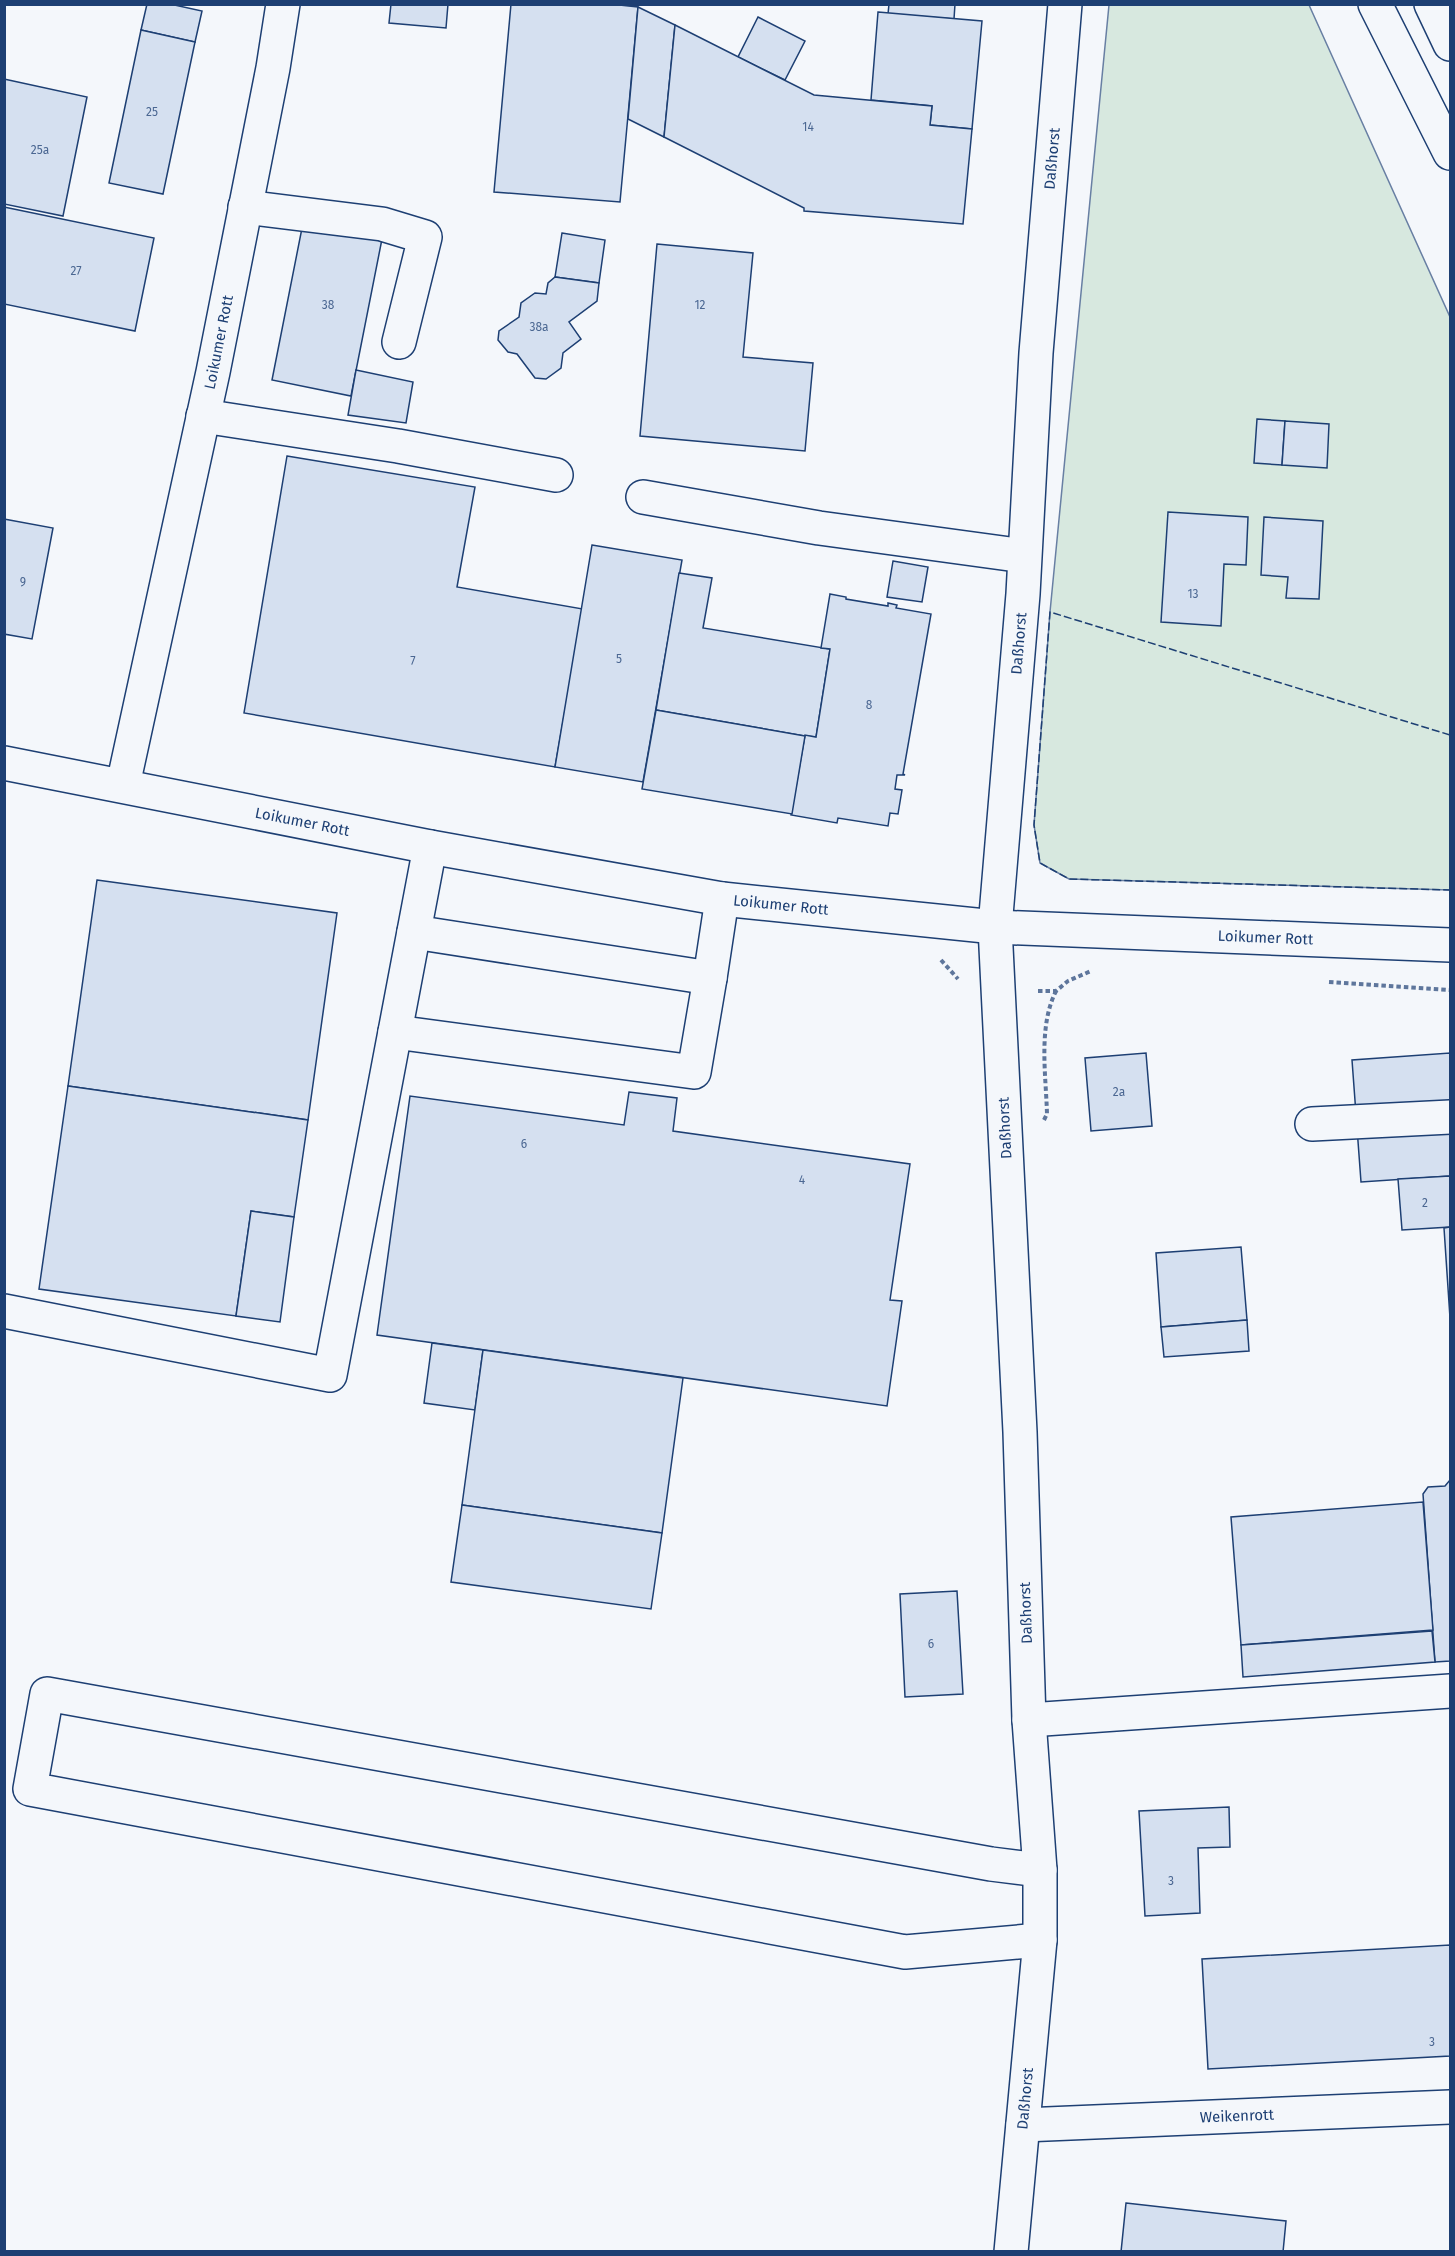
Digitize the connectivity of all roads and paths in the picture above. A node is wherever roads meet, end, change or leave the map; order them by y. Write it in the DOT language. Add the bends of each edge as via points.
graph roads {
  1 [pos="283,4"];
  2 [pos="1065,4"];
  3 [pos="1375,4"];
  4 [pos="1431,4"];
  5 [pos="1450,44"];
  6 [pos="1450,153"];
  7 [pos="245,207"];
  8 [pos="399,342"];
  9 [pos="203,416"];
  10 [pos="556,475"];
  11 [pos="643,497"];
  12 [pos="1024,556"];
  13 [pos="4,763"];
  14 [pos="123,785"];
  15 [pos="430,847"];
  16 [pos="722,899"];
  17 [pos="995,927"];
  18 [pos="414,932"];
  19 [pos="1450,945"];
  20 [pos="1099,970"];
  21 [pos="710,978"];
  22 [pos="1319,981"];
  23 [pos="1450,990"];
  24 [pos="999,992"];
  25 [pos="395,1032"];
  26 [pos="1450,1117"];
  27 [pos="1312,1124"];
  28 [pos="4,1311"];
  29 [pos="1450,1691"];
  30 [pos="1029,1720"];
  31 [pos="1040,1870"];
  32 [pos="1040,1940"];
  33 [pos="1450,2108"];
  34 [pos="1023,2125"];
  35 [pos="1011,2252"];
  1 -- 7 [label="street, Loikumer Rott"];
  2 -- 12 [label="street, Daßhorst" via="1035,352"];
  3 -- 6 [label="street"];
  4 -- 5 [label="street"];
  7 -- 8 [label="street" via="382,224 426,237"];
  7 -- 9 [label="street, Loikumer Rott"];
  9 -- 10 [label="street"];
  9 -- 14 [label="street, Loikumer Rott"];
  11 -- 12 [label="street" via="819,528"];
  12 -- 17 [label="street, Daßhorst"];
  13 -- 14 [label="street, Loikumer Rott"];
  14 -- 15 [label="street, Loikumer Rott"];
  15 -- 16 [label="street, Loikumer Rott"];
  15 -- 18 [label="street"];
  16 -- 17 [label="street, Loikumer Rott"];
  16 -- 21 [label="street"];
  17 -- 19 [label="street, Loikumer Rott"];
  17 -- 24 [label="street, Daßhorst"];
  18 -- 21 [label="street"];
  18 -- 25 [label="street"];
  20 -- 24 [label="path" via="1068,981 1056,991"];
  21 -- 25 [label="street" via="693,1072"];
  22 -- 23 [label="path"];
  24 -- 30 [label="street, Daßhorst"];
  25 -- 28 [label="street" via="330,1375"];
  26 -- 27 [label="street"];
  29 -- 30 [label="street"];
  30 -- 31 [label="street, Daßhorst"];
  31 -- 32 [label="street, Daßhorst"];
  31 -- 32 [label="street" via="48,1694 30,1790 904,1952"];
  32 -- 34 [label="street, Daßhorst"];
  33 -- 34 [label="street, Weikenrott"];
  34 -- 35 [label="street, Daßhorst"];
}
